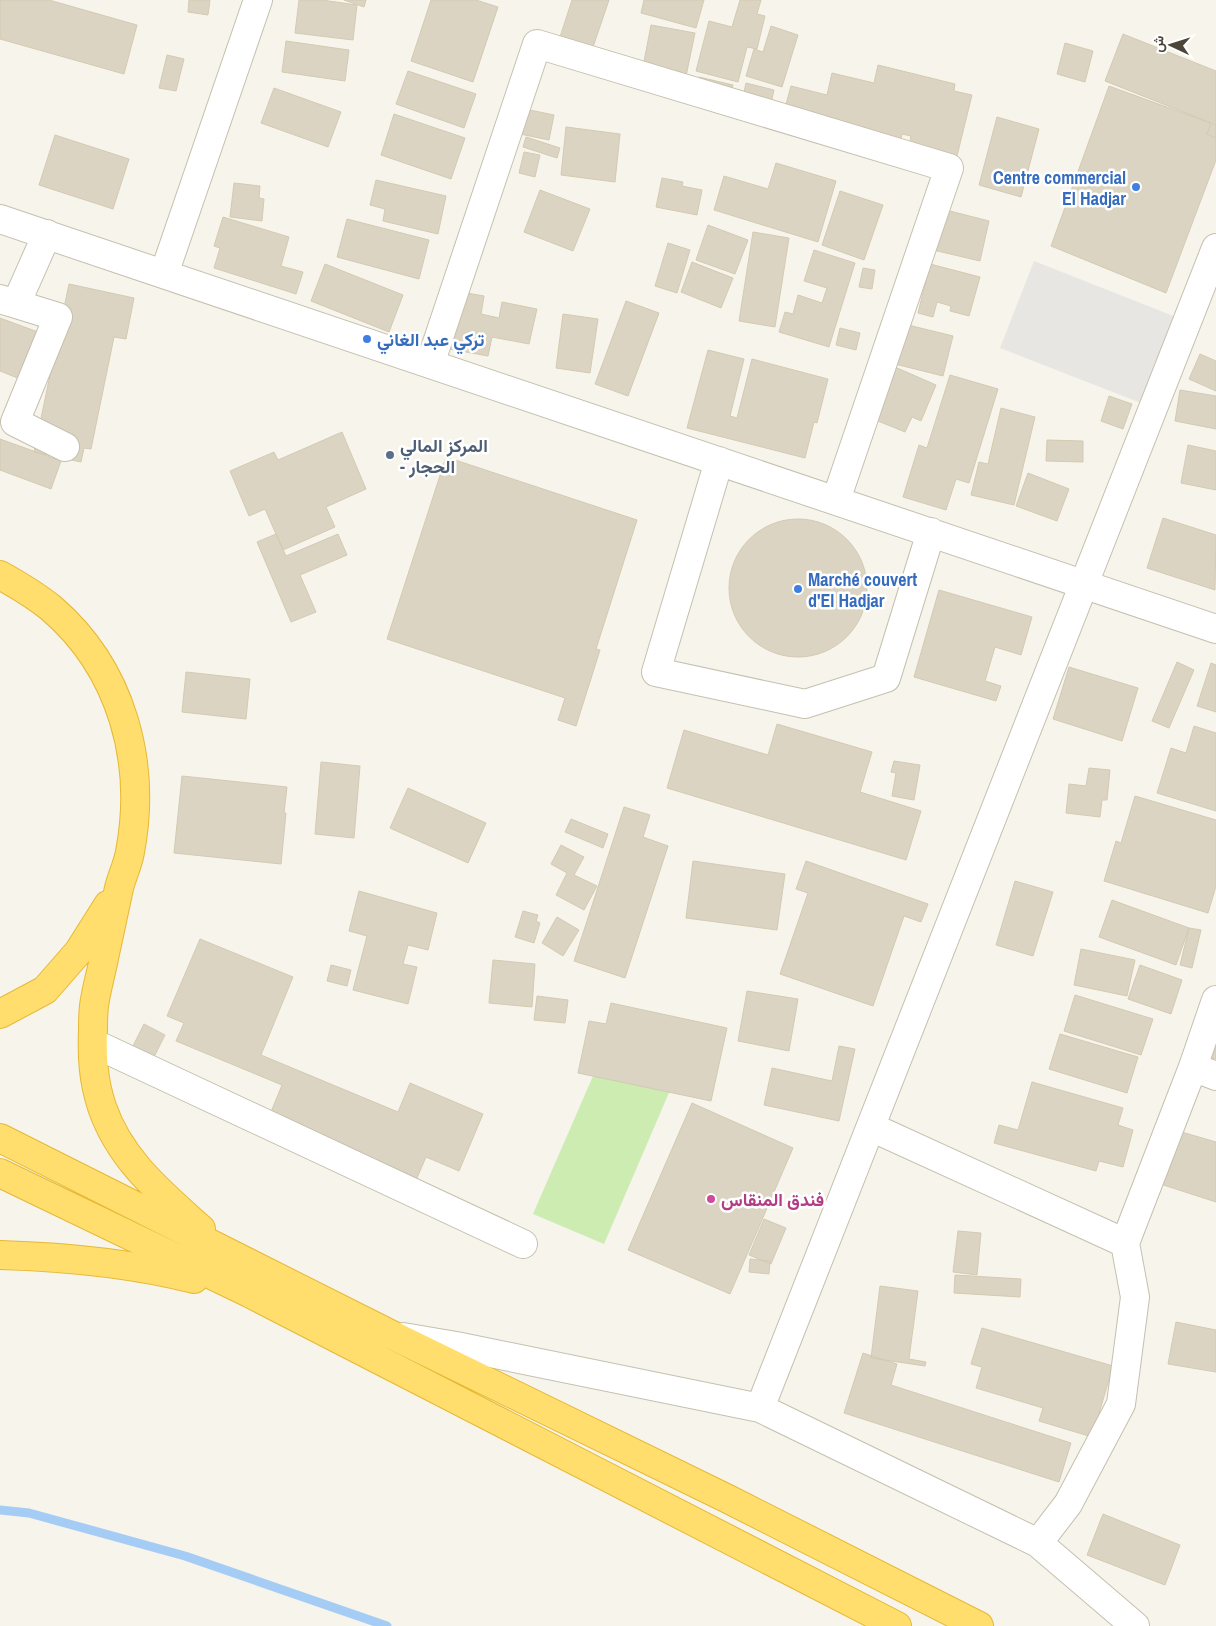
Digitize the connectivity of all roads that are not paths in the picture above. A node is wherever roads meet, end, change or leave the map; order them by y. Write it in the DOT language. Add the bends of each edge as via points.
graph roads {
  1 [pos="258,0"];
  2 [pos="0,219"];
  3 [pos="47,234"];
  4 [pos="1216,248"];
  5 [pos="164,274"];
  6 [pos="8,302"];
  7 [pos="430,364"];
  8 [pos="65,446"];
  9 [pos="719,461"];
  10 [pos="836,500"];
  11 [pos="931,532"];
  12 [pos="0,575"];
  13 [pos="1083,584"];
  14 [pos="1216,629"];
  15 [pos="120,886"];
  16 [pos="1216,1000"];
  17 [pos="0,1014"];
  18 [pos="92,1043"];
  19 [pos="1204,1072"];
  20 [pos="871,1127"];
  21 [pos="0,1138"];
  22 [pos="0,1173"];
  23 [pos="1125,1243"];
  24 [pos="523,1244"];
  25 [pos="228,1253"];
  26 [pos="0,1255"];
  27 [pos="249,1294"];
  28 [pos="392,1335"];
  29 [pos="760,1408"];
  30 [pos="1038,1543"];
  31 [pos="897,1626"];
  32 [pos="979,1626"];
  33 [pos="1135,1626"];
  1 -- 5 [label="street"];
  2 -- 3 [label="street"];
  3 -- 5 [label="street"];
  3 -- 6 [label="street"];
  4 -- 13 [label="street"];
  5 -- 7 [label="street"];
  6 -- 8 [label="street" via="58,317 15,422"];
  7 -- 9 [label="street"];
  7 -- 10 [label="street" via="537,44 949,168"];
  9 -- 10 [label="street"];
  9 -- 11 [label="street" via="656,672 805,704 886,678"];
  10 -- 11 [label="street"];
  11 -- 13 [label="street"];
  12 -- 15 [label="highway" via="51,609 75,633 112,689 125,720 133,753 135,821 130,854"];
  13 -- 14 [label="street"];
  13 -- 20 [label="street"];
  15 -- 17 [label="highway" via="79,951 45,990"];
  15 -- 18 [label="highway" via="94,1008"];
  16 -- 19 [label="street"];
  18 -- 24 [label="street"];
  18 -- 25 [label="highway" via="95,1083 103,1109 125,1154 146,1179"];
  19 -- 23 [label="street"];
  20 -- 23 [label="street"];
  20 -- 29 [label="street"];
  21 -- 25 [label="highway"];
  22 -- 27 [label="highway"];
  23 -- 30 [label="street" via="1135,1297 1121,1404 1068,1504"];
  25 -- 28 [label="highway"];
  26 -- 27 [label="highway" via="68,1259 164,1272"];
  27 -- 31 [label="highway"];
  28 -- 29 [label="street"];
  28 -- 32 [label="highway"];
  29 -- 30 [label="street"];
  30 -- 33 [label="street"];
}
